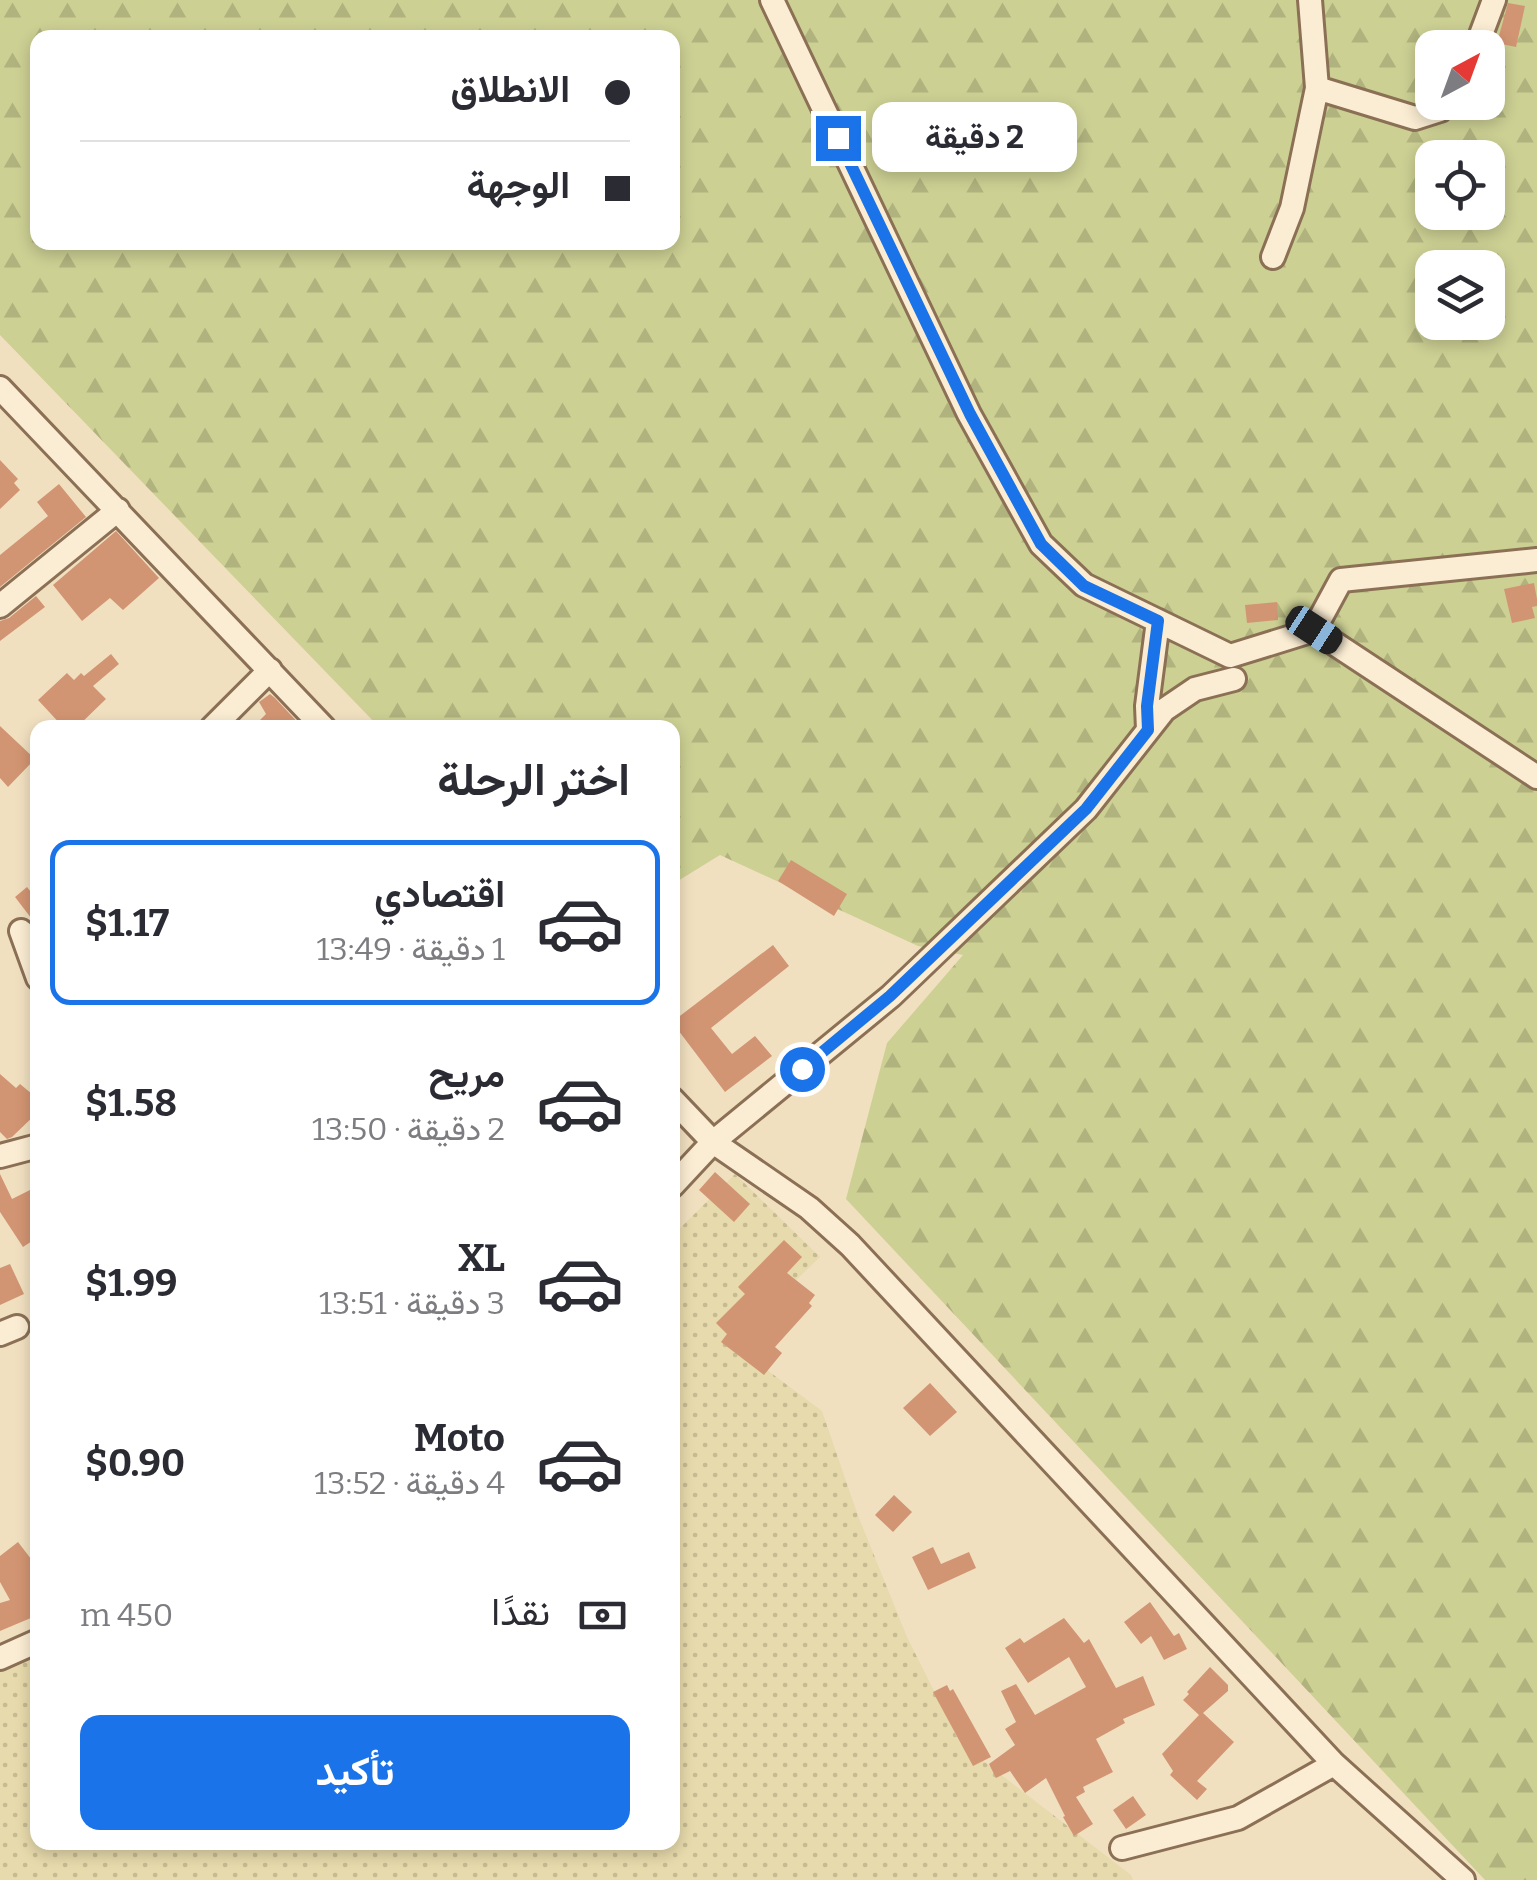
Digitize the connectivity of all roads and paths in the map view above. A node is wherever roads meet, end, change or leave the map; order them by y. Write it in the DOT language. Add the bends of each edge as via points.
graph roads {
  1 [pos="772,0"];
  2 [pos="1310,0"];
  3 [pos="1494,0"];
  4 [pos="1483,30"];
  5 [pos="1317,88"];
  6 [pos="1415,118"];
  7 [pos="1272,258"];
  8 [pos="0,388"];
  9 [pos="118,510"];
  10 [pos="1537,560"];
  11 [pos="0,606"];
  12 [pos="1158,621"];
  13 [pos="1314,630"];
  14 [pos="270,670"];
  15 [pos="1234,679"];
  16 [pos="220,720"];
  17 [pos="317,720"];
  18 [pos="1148,730"];
  19 [pos="1537,776"];
  20 [pos="20,931"];
  21 [pos="30,957"];
  22 [pos="680,1107"];
  23 [pos="713,1142"];
  24 [pos="30,1148"];
  25 [pos="0,1156"];
  26 [pos="680,1177"];
  27 [pos="30,1644"];
  28 [pos="0,1658"];
  29 [pos="1334,1764"];
  30 [pos="1122,1848"];
  31 [pos="1463,1880"];
  1 -- 12 [label="street" via="970,414 1041,544 1084,586"];
  2 -- 5 [label="street"];
  3 -- 4 [label="street"];
  5 -- 6 [label="street"];
  5 -- 7 [label="street" via="1292,208"];
  8 -- 9 [label="street"];
  9 -- 11 [label="street"];
  9 -- 14 [label="street"];
  10 -- 13 [label="street" via="1341,580"];
  12 -- 13 [label="street" via="1230,656"];
  12 -- 18 [label="street"];
  13 -- 19 [label="street"];
  14 -- 16 [label="street"];
  14 -- 17 [label="street"];
  15 -- 18 [label="street" via="1185,694"];
  18 -- 23 [label="street" via="1086,809 890,996"];
  20 -- 21 [label="street"];
  22 -- 23 [label="street"];
  23 -- 26 [label="street"];
  23 -- 29 [label="street" via="850,1246"];
  24 -- 25 [label="street"];
  27 -- 28 [label="street"];
  29 -- 30 [label="street" via="1238,1818"];
  29 -- 31 [label="street"];
}
